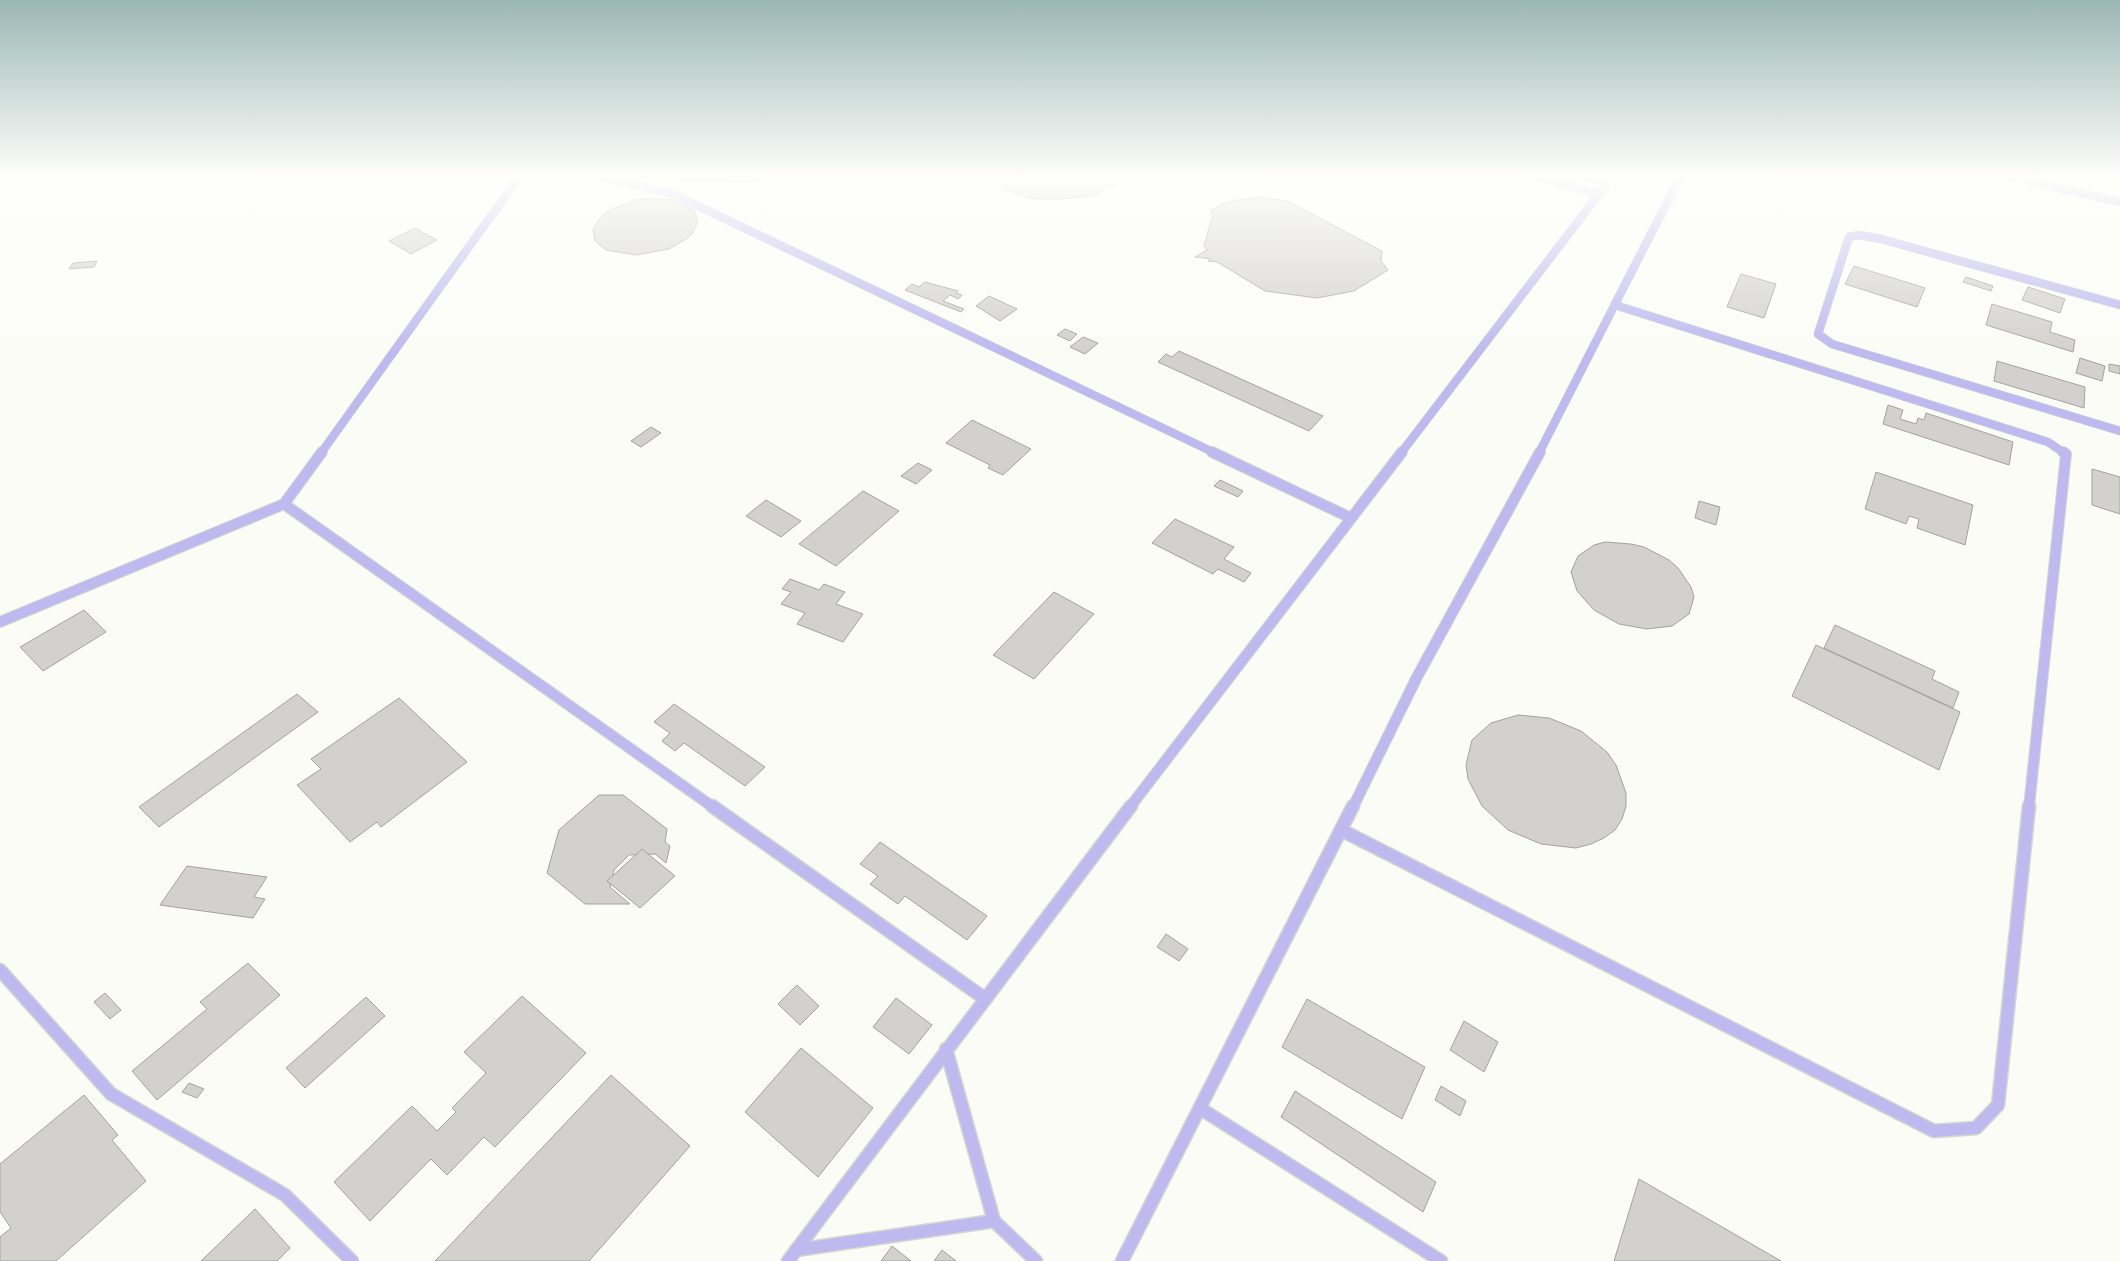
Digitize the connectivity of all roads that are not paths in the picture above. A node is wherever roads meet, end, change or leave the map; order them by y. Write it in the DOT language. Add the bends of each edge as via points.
graph roads {
  1 [pos="476,236"];
  2 [pos="761,236"];
  3 [pos="1566,236"];
  4 [pos="1650,236"];
  5 [pos="1851,236"];
  6 [pos="1864,236"];
  7 [pos="2120,305"];
  8 [pos="1615,306"];
  9 [pos="2120,431"];
  10 [pos="284,504"];
  11 [pos="1351,518"];
  12 [pos="0,622"];
  13 [pos="1341,830"];
  14 [pos="0,970"];
  15 [pos="984,998"];
  16 [pos="946,1050"];
  17 [pos="1201,1109"];
  18 [pos="994,1221"];
  19 [pos="792,1256"];
  20 [pos="352,1261"];
  21 [pos="1036,1261"];
  22 [pos="1122,1261"];
  23 [pos="1441,1261"];
  1 -- 10 [label="lane"];
  2 -- 11 [label="lane"];
  3 -- 11 [label="lane"];
  4 -- 8 [label="lane"];
  5 -- 9 [label="lane" via="1818,334 1832,344"];
  6 -- 7 [label="lane"];
  8 -- 13 [label="lane" via="1417,678"];
  8 -- 13 [label="lane" via="2048,442 2066,454 1998,1104 1976,1128 1934,1131"];
  10 -- 12 [label="lane"];
  10 -- 15 [label="lane"];
  11 -- 15 [label="lane"];
  13 -- 17 [label="lane"];
  14 -- 20 [label="lane" via="111,1094 285,1195"];
  15 -- 16 [label="lane"];
  16 -- 18 [label="lane"];
  16 -- 19 [label="lane"];
  17 -- 22 [label="lane"];
  17 -- 23 [label="lane"];
  18 -- 19 [label="lane"];
  18 -- 21 [label="lane"];
}
